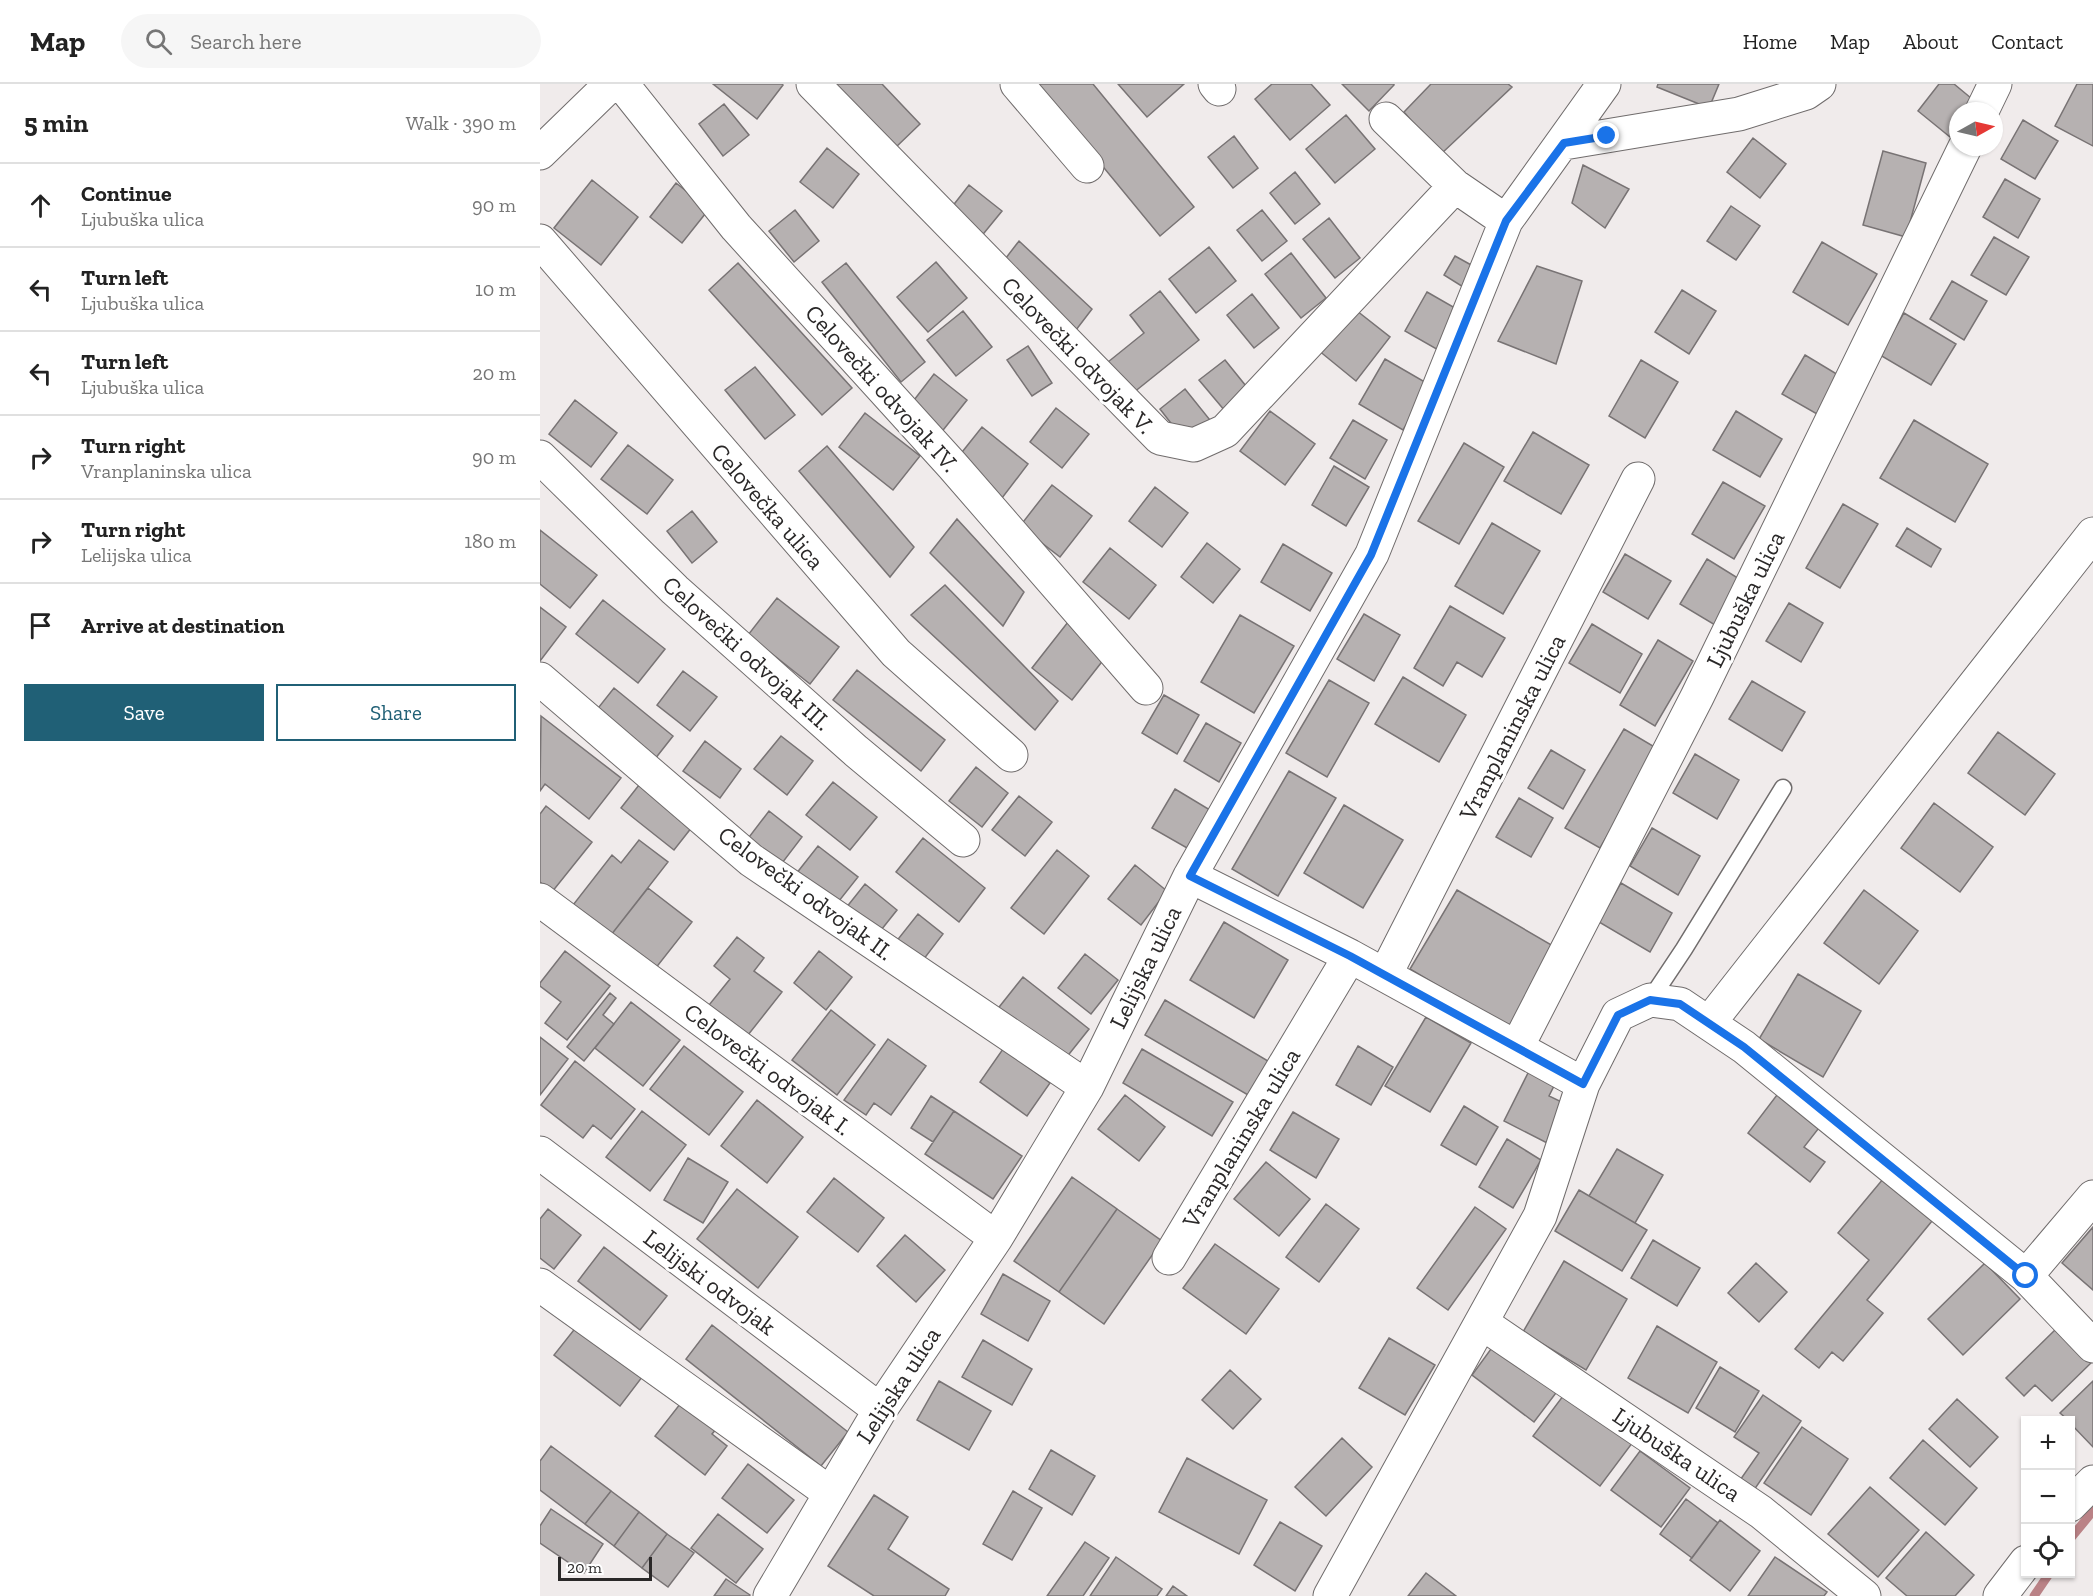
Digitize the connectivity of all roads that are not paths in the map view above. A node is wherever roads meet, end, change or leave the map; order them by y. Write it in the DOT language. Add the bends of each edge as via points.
graph roads {
  1 [pos="610,84"];
  2 [pos="622,84"];
  3 [pos="813,84"];
  4 [pos="1017,84"];
  5 [pos="1604,84"];
  6 [pos="1819,84"];
  7 [pos="1995,84"];
  8 [pos="1986,102"];
  9 [pos="1386,119"];
  10 [pos="1564,143"];
  11 [pos="540,153"];
  12 [pos="1961,156"];
  13 [pos="1087,166"];
  14 [pos="1455,186"];
  15 [pos="1506,221"];
  16 [pos="540,241"];
  17 [pos="540,457"];
  18 [pos="1638,479"];
  19 [pos="2093,534"];
  20 [pos="540,679"];
  21 [pos="1146,688"];
  22 [pos="1011,755"];
  23 [pos="1783,788"];
  24 [pos="963,840"];
  25 [pos="1190,876"];
  26 [pos="540,900"];
  27 [pos="1350,956"];
  28 [pos="1385,975"];
  29 [pos="1650,1000"];
  30 [pos="1709,1023"];
  31 [pos="1517,1047"];
  32 [pos="1583,1084"];
  33 [pos="1087,1087"];
  34 [pos="540,1153"];
  35 [pos="2093,1197"];
  36 [pos="996,1238"];
  37 [pos="1169,1258"];
  38 [pos="2026,1276"];
  39 [pos="540,1285"];
  40 [pos="1482,1323"];
  41 [pos="2093,1346"];
  42 [pos="880,1410"];
  43 [pos="2093,1482"];
  44 [pos="830,1494"];
  45 [pos="2075,1500"];
  46 [pos="2021,1567"];
  47 [pos="770,1596"];
  48 [pos="1330,1596"];
  49 [pos="1864,1596"];
  50 [pos="2000,1596"];
  1 -- 11 [label="street"];
  2 -- 21 [label="street, Celovečki odvojak IV." via="736,227 952,465"];
  3 -- 14 [label="street, Celovečki odvojak V." via="1160,438 1194,445 1225,430"];
  4 -- 13 [label="street"];
  5 -- 10 [label="street, Lelijska ulica"];
  6 -- 10 [label="street" via="1806,93 1739,114"];
  7 -- 8 [label="street"];
  9 -- 14 [label="street"];
  10 -- 15 [label="street, Lelijska ulica"];
  12 -- 31 [label="street, Ljubuška ulica" via="1697,697"];
  14 -- 15 [label="street"];
  15 -- 25 [label="street, Lelijska ulica" via="1371,555"];
  16 -- 22 [label="street, Celovečka ulica" via="896,653"];
  17 -- 24 [label="street, Celovečki odvojak III." via="675,590"];
  18 -- 28 [label="street, Vranplaninska ulica"];
  19 -- 30 [label="street"];
  20 -- 33 [label="street, Celovečki odvojak II." via="751,860"];
  23 -- 29 [label="lane"];
  25 -- 27 [label="street"];
  25 -- 33 [label="street, Lelijska ulica"];
  26 -- 36 [label="street, Celovečki odvojak I."];
  27 -- 28 [label="street"];
  27 -- 37 [label="street, Vranplaninska ulica"];
  28 -- 31 [label="street"];
  29 -- 30 [label="street" via="1680,1004"];
  29 -- 32 [label="street" via="1618,1015"];
  30 -- 38 [label="street" via="1744,1047"];
  31 -- 32 [label="street"];
  32 -- 40 [label="street" via="1540,1216"];
  33 -- 36 [label="street, Lelijska ulica"];
  34 -- 42 [label="street, Lelijski odvojak"];
  35 -- 38 [label="street"];
  36 -- 42 [label="street, Lelijska ulica"];
  38 -- 41 [label="street"];
  39 -- 44 [label="street"];
  40 -- 48 [label="street"];
  40 -- 49 [label="street, Ljubuška ulica" via="1761,1512"];
  42 -- 44 [label="street, Lelijska ulica"];
  43 -- 45 [label="street"];
  44 -- 47 [label="street, Lelijska ulica"];
  46 -- 50 [label="street"];
}
